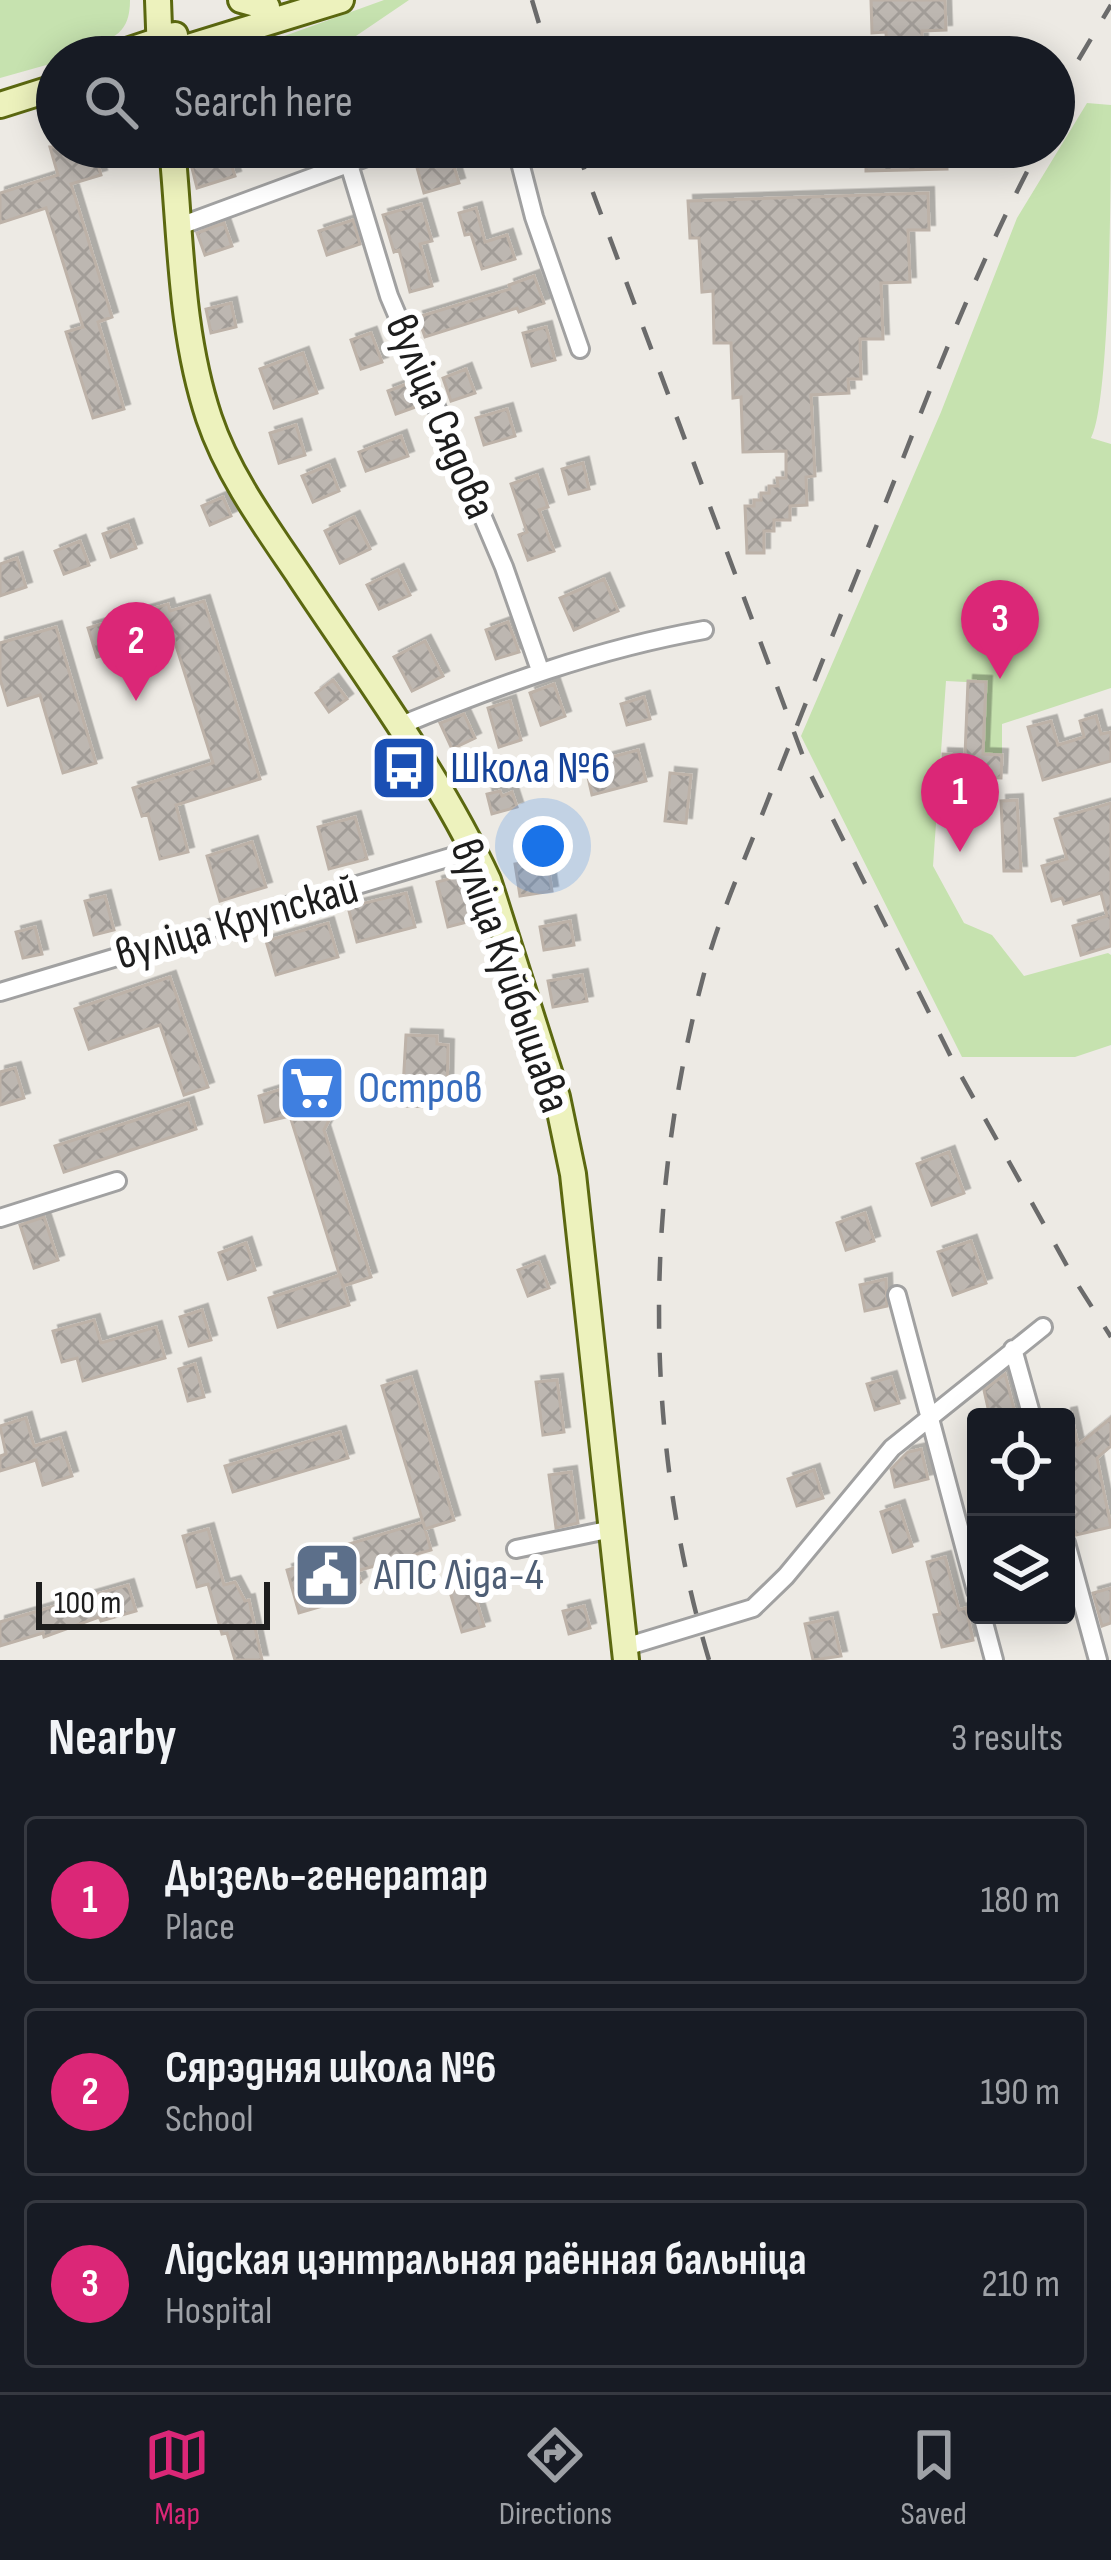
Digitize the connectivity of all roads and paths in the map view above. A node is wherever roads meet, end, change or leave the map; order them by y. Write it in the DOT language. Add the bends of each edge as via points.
graph roads {
  1 [pos="158,0"];
  2 [pos="241,0"];
  3 [pos="341,0"];
  4 [pos="278,3"];
  5 [pos="159,36"];
  6 [pos="198,36"];
  7 [pos="215,36"];
  8 [pos="36,78"];
  9 [pos="0,88"];
  10 [pos="36,94"];
  11 [pos="0,105"];
  12 [pos="172,168"];
  13 [pos="330,168"];
  14 [pos="350,168"];
  15 [pos="521,168"];
  16 [pos="177,226"];
  17 [pos="580,349"];
  18 [pos="704,630"];
  19 [pos="539,670"];
  20 [pos="399,726"];
  21 [pos="474,850"];
  22 [pos="0,992"];
  23 [pos="117,1181"];
  24 [pos="0,1218"];
  25 [pos="897,1295"];
  26 [pos="1042,1327"];
  27 [pos="1013,1349"];
  28 [pos="1029,1408"];
  29 [pos="929,1418"];
  30 [pos="612,1529"];
  31 [pos="516,1549"];
  32 [pos="967,1559"];
  33 [pos="1075,1577"];
  34 [pos="984,1624"];
  35 [pos="625,1654"];
  36 [pos="994,1660"];
  37 [pos="1098,1660"];
  1 -- 5 [label="main road"];
  2 -- 4 [label="main road"];
  3 -- 7 [label="main road"];
  4 -- 6 [label="main road"];
  8 -- 9 [label="main road"];
  10 -- 11 [label="main road"];
  12 -- 16 [label="main road, вуліца Куйбышава"];
  13 -- 16 [label="street"];
  14 -- 19 [label="street, вуліца Сядова" via="389,296"];
  15 -- 17 [label="street"];
  16 -- 20 [label="main road, вуліца Куйбышава" via="199,379 225,456"];
  18 -- 19 [label="street"];
  19 -- 20 [label="street"];
  20 -- 21 [label="main road, вуліца Куйбышава"];
  21 -- 22 [label="street, вуліца Крупскай"];
  21 -- 30 [label="main road, вуліца Куйбышава" via="569,1155"];
  23 -- 24 [label="street"];
  25 -- 29 [label="street"];
  26 -- 27 [label="street"];
  27 -- 28 [label="street"];
  27 -- 29 [label="street"];
  29 -- 32 [label="street"];
  29 -- 35 [label="street" via="892,1448 753,1608"];
  30 -- 31 [label="street"];
  30 -- 35 [label="main road, вуліца Куйбышава"];
  33 -- 37 [label="street"];
  34 -- 36 [label="street"];
}
